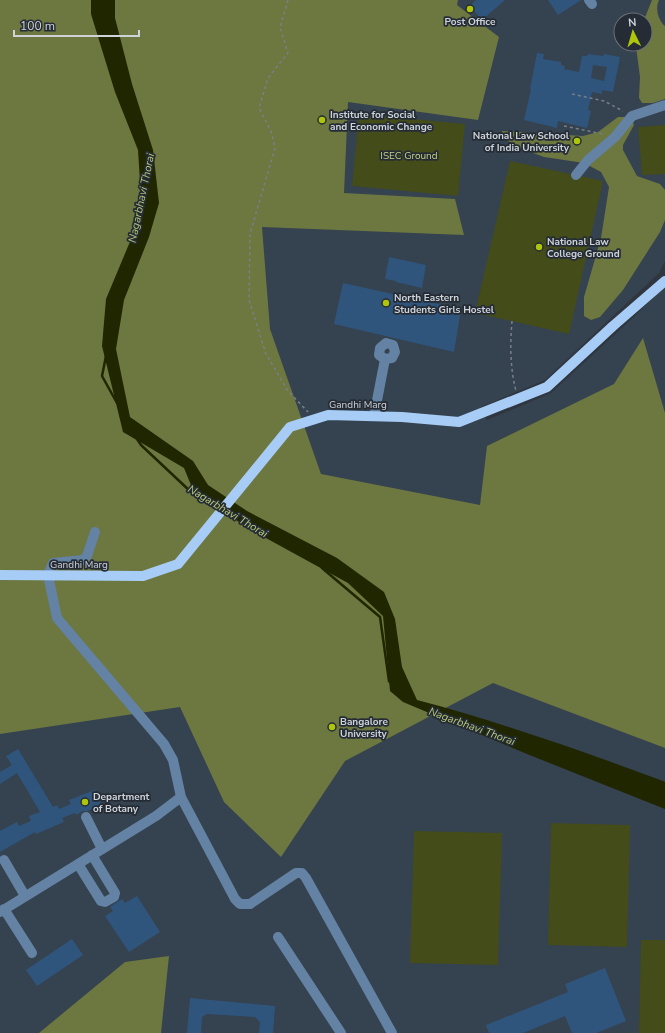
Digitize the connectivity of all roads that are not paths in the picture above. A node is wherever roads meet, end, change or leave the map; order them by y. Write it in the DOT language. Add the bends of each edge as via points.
graph roads {
  1 [pos="665,105"];
  2 [pos="576,175"];
  3 [pos="665,281"];
  4 [pos="385,359"];
  5 [pos="374,416"];
  6 [pos="95,532"];
  7 [pos="0,575"];
  8 [pos="48,576"];
  9 [pos="181,797"];
  10 [pos="86,817"];
  11 [pos="102,849"];
  12 [pos="92,855"];
  13 [pos="4,860"];
  14 [pos="78,864"];
  15 [pos="25,896"];
  16 [pos="2,910"];
  17 [pos="278,937"];
  18 [pos="32,953"];
  19 [pos="341,1033"];
  20 [pos="392,1033"];
  1 -- 2 [label="lane" via="632,116 615,137 588,160"];
  3 -- 5 [label="main road, Gandhi Marg" via="547,387 459,422"];
  4 -- 5 [label="lane"];
  5 -- 8 [label="main road, Gandhi Marg" via="328,415 290,427 178,564 143,576"];
  6 -- 8 [label="lane" via="88,556 83,560 53,563"];
  7 -- 8 [label="main road, Gandhi Marg"];
  8 -- 9 [label="lane" via="56,618 164,744 173,760"];
  9 -- 11 [label="lane" via="156,816"];
  9 -- 20 [label="lane" via="240,904 250,904 296,873 302,873"];
  10 -- 11 [label="lane"];
  11 -- 12 [label="lane"];
  12 -- 14 [label="lane"];
  12 -- 14 [label="lane" via="115,892 114,897 105,902 101,901"];
  13 -- 15 [label="lane"];
  14 -- 15 [label="lane"];
  15 -- 16 [label="lane"];
  16 -- 18 [label="lane"];
  17 -- 19 [label="lane"];
}
